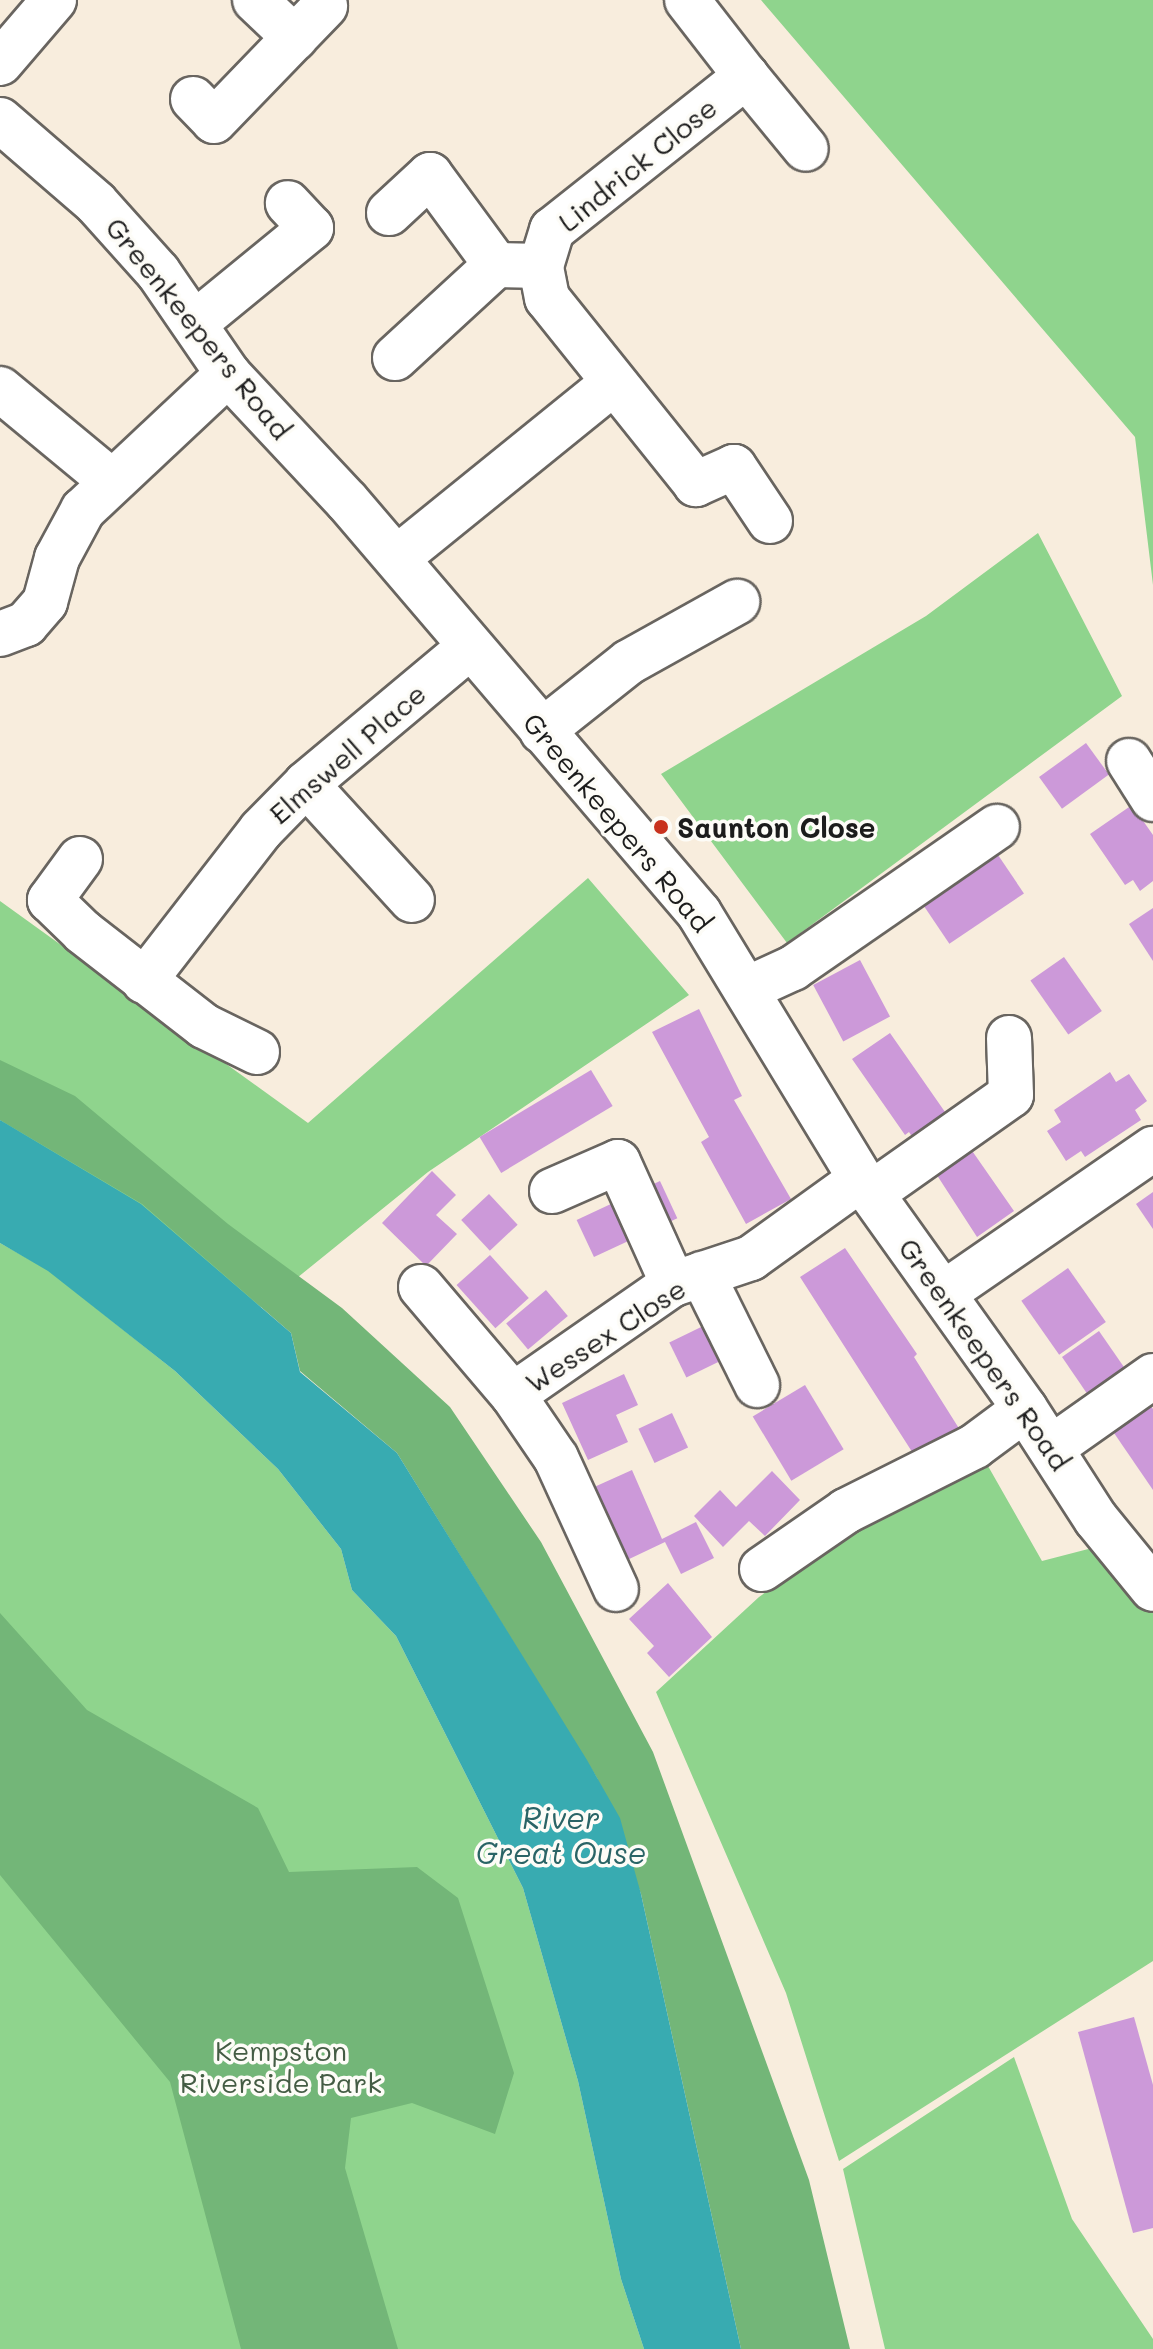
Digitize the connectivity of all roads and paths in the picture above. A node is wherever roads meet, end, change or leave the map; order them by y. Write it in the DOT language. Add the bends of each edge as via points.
graph roads {
  1 [pos="54,0"];
  2 [pos="255,0"];
  3 [pos="687,0"];
  4 [pos="325,6"];
  5 [pos="295,38"];
  6 [pos="0,63"];
  7 [pos="746,76"];
  8 [pos="193,99"];
  9 [pos="0,120"];
  10 [pos="806,149"];
  11 [pos="288,203"];
  12 [pos="389,213"];
  13 [pos="496,265"];
  14 [pos="541,266"];
  15 [pos="195,323"];
  16 [pos="395,358"];
  17 [pos="228,374"];
  18 [pos="612,384"];
  19 [pos="0,389"];
  20 [pos="110,480"];
  21 [pos="770,521"];
  22 [pos="397,558"];
  23 [pos="737,602"];
  24 [pos="0,634"];
  25 [pos="470,647"];
  26 [pos="542,731"];
  27 [pos="1129,761"];
  28 [pos="306,784"];
  29 [pos="1153,799"];
  30 [pos="997,827"];
  31 [pos="80,859"];
  32 [pos="412,900"];
  33 [pos="144,981"];
  34 [pos="747,989"];
  35 [pos="1009,1038"];
  36 [pos="257,1052"];
  37 [pos="1153,1149"];
  38 [pos="866,1186"];
  39 [pos="552,1191"];
  40 [pos="688,1279"];
  41 [pos="421,1287"];
  42 [pos="944,1293"];
  43 [pos="1153,1376"];
  44 [pos="757,1385"];
  45 [pos="513,1395"];
  46 [pos="1025,1409"];
  47 [pos="1051,1448"];
  48 [pos="762,1569"];
  49 [pos="616,1589"];
  50 [pos="1153,1589"];
  1 -- 6 [label="street"];
  2 -- 5 [label="street"];
  3 -- 7 [label="street"];
  4 -- 5 [label="street"];
  5 -- 8 [label="street" via="214,121"];
  7 -- 10 [label="street"];
  7 -- 14 [label="street, Lindrick Close" via="552,230"];
  9 -- 15 [label="street, Greenkeepers Road" via="96,203"];
  11 -- 15 [label="street" via="311,228"];
  12 -- 13 [label="street" via="430,175"];
  13 -- 14 [label="street"];
  13 -- 16 [label="street"];
  14 -- 18 [label="street, Lindrick Close" via="547,298"];
  15 -- 17 [label="street, Greenkeepers Road"];
  17 -- 20 [label="street"];
  17 -- 22 [label="street, Greenkeepers Road"];
  18 -- 21 [label="street, Lindrick Close" via="696,484 734,467"];
  18 -- 22 [label="street"];
  19 -- 20 [label="street"];
  20 -- 24 [label="street" via="76,522 57,558 45,602 26,624"];
  22 -- 25 [label="street, Greenkeepers Road"];
  23 -- 26 [label="street" via="629,662"];
  25 -- 26 [label="street, Greenkeepers Road"];
  25 -- 28 [label="street, Elmswell Place"];
  26 -- 34 [label="street, Greenkeepers Road" via="699,913"];
  27 -- 29 [label="street"];
  28 -- 32 [label="street"];
  28 -- 33 [label="street, Elmswell Place" via="261,830"];
  30 -- 34 [label="street" via="793,968"];
  31 -- 33 [label="street" via="50,900"];
  33 -- 36 [label="street" via="204,1026"];
  34 -- 38 [label="street, Greenkeepers Road"];
  35 -- 38 [label="street, Wessex Close" via="1011,1095"];
  37 -- 42 [label="street"];
  38 -- 40 [label="street, Wessex Close" via="751,1258"];
  38 -- 42 [label="street, Greenkeepers Road"];
  39 -- 40 [label="street" via="618,1162"];
  40 -- 44 [label="street"];
  40 -- 45 [label="street, Wessex Close"];
  41 -- 45 [label="street, Wessex Close"];
  42 -- 46 [label="street, Greenkeepers Road"];
  43 -- 47 [label="street"];
  45 -- 49 [label="street, Wessex Close" via="556,1458"];
  46 -- 47 [label="street, Greenkeepers Road"];
  46 -- 48 [label="street" via="975,1446 846,1511"];
  47 -- 50 [label="street, Greenkeepers Road" via="1096,1519"];
}
